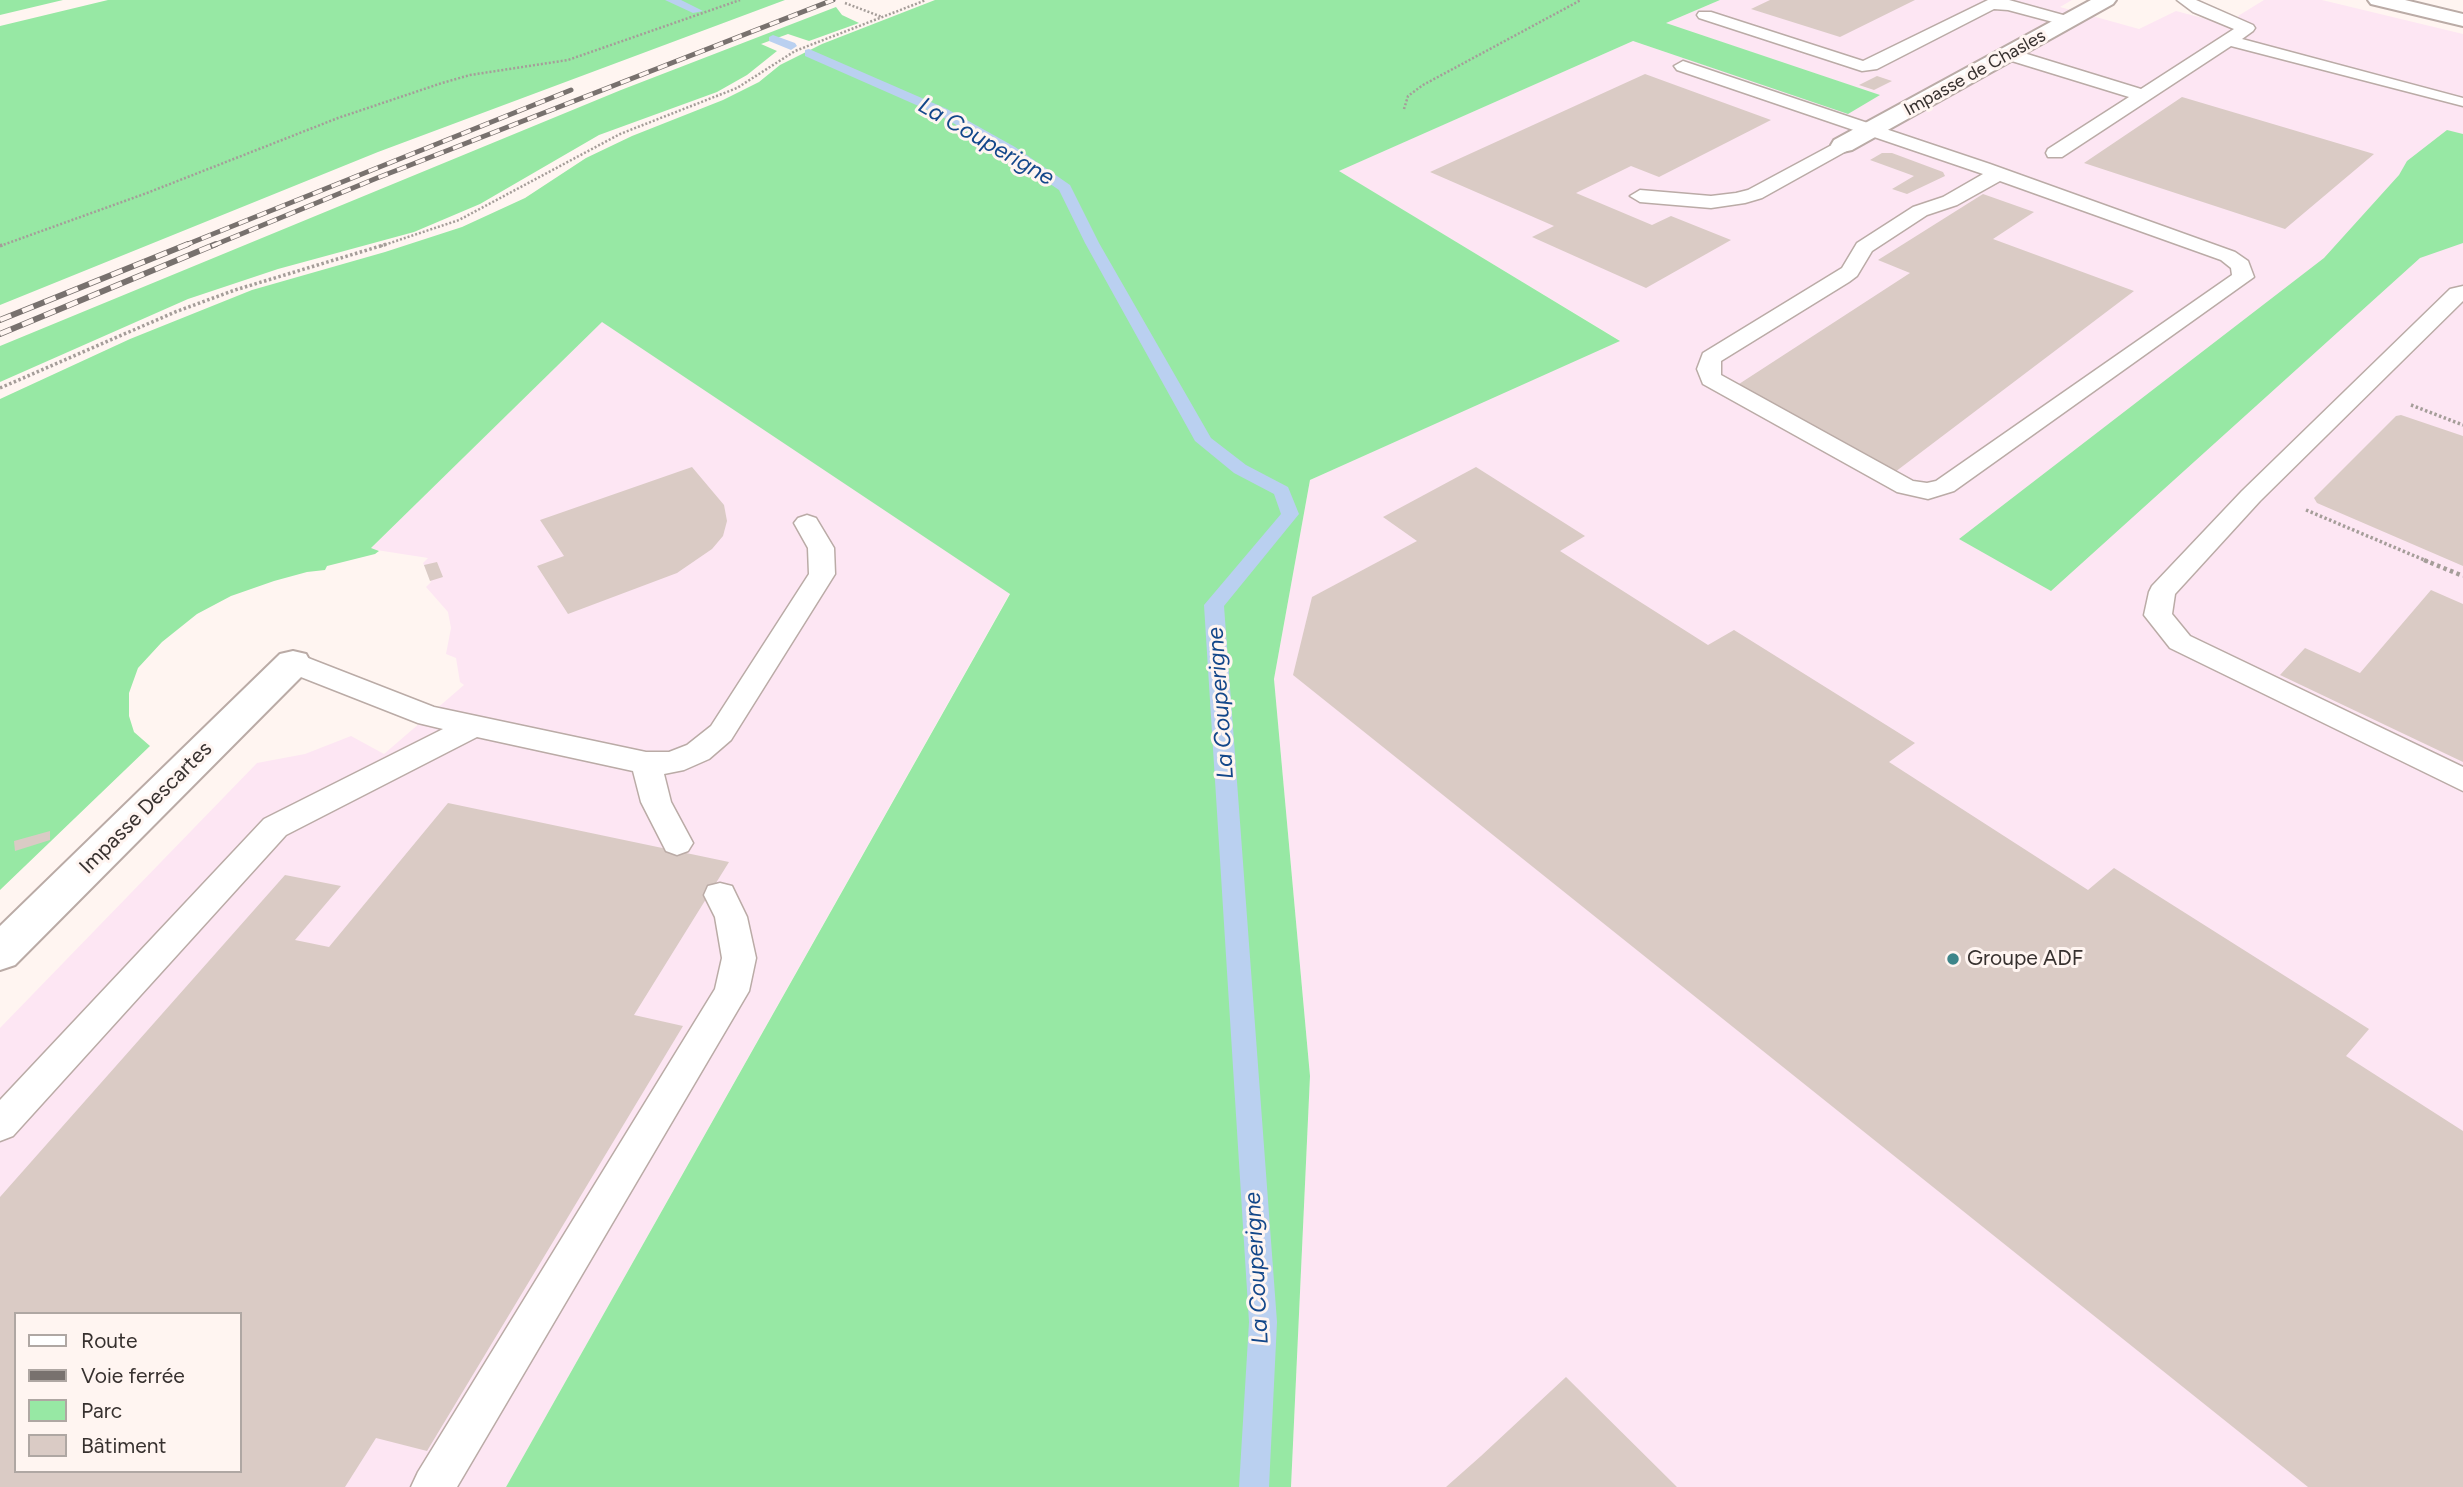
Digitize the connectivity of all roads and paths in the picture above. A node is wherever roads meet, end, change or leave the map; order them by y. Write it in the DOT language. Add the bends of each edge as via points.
graph roads {
  1 [pos="740,0"];
  2 [pos="926,0"];
  3 [pos="1581,0"];
  4 [pos="2106,0"];
  5 [pos="2185,0"];
  6 [pos="2378,0"];
  7 [pos="845,4"];
  8 [pos="1705,16"];
  9 [pos="883,17"];
  10 [pos="2463,19"];
  11 [pos="2067,21"];
  12 [pos="2231,40"];
  13 [pos="2008,54"];
  14 [pos="1683,66"];
  15 [pos="2144,96"];
  16 [pos="2459,102"];
  17 [pos="1404,109"];
  18 [pos="1871,130"];
  19 [pos="1843,145"];
  20 [pos="2055,153"];
  21 [pos="1998,174"];
  22 [pos="1640,196"];
  23 [pos="0,246"];
  24 [pos="2463,292"];
  25 [pos="0,388"];
  26 [pos="2258,489"];
  27 [pos="807,523"];
  28 [pos="2463,576"];
  29 [pos="293,663"];
  30 [pos="474,726"];
  31 [pos="646,763"];
  32 [pos="2463,780"];
  33 [pos="677,843"];
  34 [pos="720,895"];
  35 [pos="0,953"];
  36 [pos="0,1125"];
  37 [pos="433,1487"];
  1 -- 23 [label="path" via="568,60 442,83"];
  2 -- 9 [label="path"];
  3 -- 17 [label="path" via="1423,85 1408,96"];
  4 -- 11 [label="street, Impasse de Chasles"];
  5 -- 12 [label="lane" via="2247,28"];
  6 -- 10 [label="street"];
  7 -- 9 [label="path"];
  8 -- 11 [label="lane" via="1862,66 1991,4"];
  9 -- 25 [label="path" via="795,51 737,88 620,134 459,220 223,294"];
  11 -- 13 [label="street, Impasse de Chasles"];
  12 -- 15 [label="lane"];
  12 -- 16 [label="lane"];
  13 -- 15 [label="lane"];
  13 -- 18 [label="street, Impasse de Chasles"];
  14 -- 18 [label="lane"];
  15 -- 20 [label="lane"];
  18 -- 19 [label="street, Impasse de Chasles"];
  18 -- 21 [label="lane"];
  19 -- 22 [label="lane" via="1738,200"];
  21 -- 21 [label="lane" via="2228,256 2241,265 2244,277 1945,486 1928,491 1906,487 1711,379 1711,358 1842,278 1864,247 1920,211 1950,201"];
  24 -- 26 [label="lane"];
  26 -- 28 [label="path"];
  26 -- 32 [label="lane" via="2162,592 2158,615 2180,642"];
  27 -- 31 [label="lane" via="821,548 822,574 721,733 698,752 673,763"];
  29 -- 30 [label="lane" via="428,716"];
  29 -- 35 [label="street, Impasse Descartes"];
  30 -- 31 [label="lane"];
  30 -- 36 [label="lane" via="275,827"];
  31 -- 33 [label="lane" via="656,802"];
  34 -- 37 [label="lane" via="731,917 739,958 732,991"];
}
